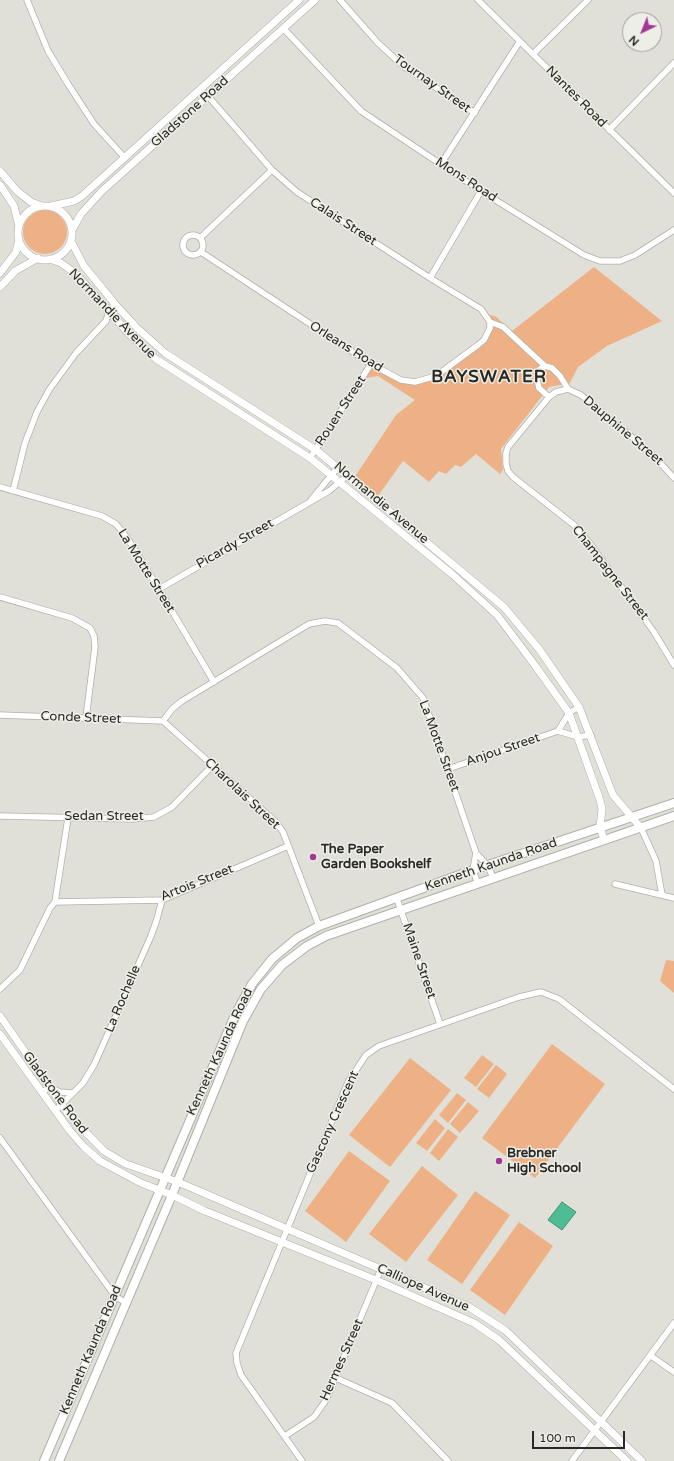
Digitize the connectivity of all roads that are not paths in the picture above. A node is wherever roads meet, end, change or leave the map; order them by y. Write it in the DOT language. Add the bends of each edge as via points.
graph roads {
  1 [pos="27,0"];
  2 [pos="299,0"];
  3 [pos="315,0"];
  4 [pos="340,0"];
  5 [pos="478,0"];
  6 [pos="588,0"];
  7 [pos="283,15"];
  8 [pos="291,23"];
  9 [pos="271,26"];
  10 [pos="284,29"];
  11 [pos="278,34"];
  12 [pos="520,41"];
  13 [pos="533,54"];
  14 [pos="674,63"];
  15 [pos="207,84"];
  16 [pos="214,90"];
  17 [pos="195,94"];
  18 [pos="208,96"];
  19 [pos="202,102"];
  20 [pos="475,113"];
  21 [pos="609,130"];
  22 [pos="131,152"];
  23 [pos="122,160"];
  24 [pos="137,160"];
  25 [pos="441,164"];
  26 [pos="126,170"];
  27 [pos="272,170"];
  28 [pos="0,171"];
  29 [pos="0,186"];
  30 [pos="481,191"];
  31 [pos="674,193"];
  32 [pos="42,206"];
  33 [pos="51,206"];
  34 [pos="19,226"];
  35 [pos="72,230"];
  36 [pos="674,230"];
  37 [pos="19,237"];
  38 [pos="200,238"];
  39 [pos="71,241"];
  40 [pos="201,252"];
  41 [pos="38,258"];
  42 [pos="50,259"];
  43 [pos="0,273"];
  44 [pos="430,278"];
  45 [pos="0,287"];
  46 [pos="116,304"];
  47 [pos="109,311"];
  48 [pos="125,314"];
  49 [pos="117,320"];
  50 [pos="106,321"];
  51 [pos="490,325"];
  52 [pos="371,364"];
  53 [pos="545,366"];
  54 [pos="568,390"];
  55 [pos="549,397"];
  56 [pos="316,450"];
  57 [pos="310,458"];
  58 [pos="338,467"];
  59 [pos="332,475"];
  60 [pos="348,476"];
  61 [pos="674,478"];
  62 [pos="341,483"];
  63 [pos="0,487"];
  64 [pos="13,491"];
  65 [pos="310,500"];
  66 [pos="159,589"];
  67 [pos="0,597"];
  68 [pos="521,626"];
  69 [pos="512,634"];
  70 [pos="674,665"];
  71 [pos="214,682"];
  72 [pos="579,707"];
  73 [pos="569,713"];
  74 [pos="0,715"];
  75 [pos="86,718"];
  76 [pos="163,721"];
  77 [pos="558,731"];
  78 [pos="591,735"];
  79 [pos="578,738"];
  80 [pos="212,766"];
  81 [pos="448,769"];
  82 [pos="674,803"];
  83 [pos="0,816"];
  84 [pos="674,816"];
  85 [pos="633,817"];
  86 [pos="68,818"];
  87 [pos="600,827"];
  88 [pos="641,828"];
  89 [pos="604,840"];
  90 [pos="288,846"];
  91 [pos="528,851"];
  92 [pos="476,853"];
  93 [pos="533,863"];
  94 [pos="488,866"];
  95 [pos="473,870"];
  96 [pos="493,878"];
  97 [pos="478,884"];
  98 [pos="615,884"];
  99 [pos="662,895"];
  100 [pos="674,898"];
  101 [pos="397,899"];
  102 [pos="162,900"];
  103 [pos="55,902"];
  104 [pos="401,910"];
  105 [pos="319,926"];
  106 [pos="0,988"];
  107 [pos="0,1016"];
  108 [pos="440,1024"];
  109 [pos="0,1034"];
  110 [pos="220,1049"];
  111 [pos="231,1053"];
  112 [pos="49,1087"];
  113 [pos="674,1089"];
  114 [pos="42,1092"];
  115 [pos="72,1093"];
  116 [pos="62,1106"];
  117 [pos="55,1111"];
  118 [pos="0,1138"];
  119 [pos="164,1177"];
  120 [pos="178,1182"];
  121 [pos="159,1190"];
  122 [pos="172,1195"];
  123 [pos="288,1230"];
  124 [pos="283,1242"];
  125 [pos="381,1269"];
  126 [pos="376,1280"];
  127 [pos="115,1296"];
  128 [pos="126,1303"];
  129 [pos="674,1323"];
  130 [pos="651,1356"];
  131 [pos="674,1372"];
  132 [pos="336,1378"];
  133 [pos="600,1422"];
  134 [pos="594,1431"];
  135 [pos="285,1436"];
  136 [pos="44,1461"];
  137 [pos="59,1461"];
  138 [pos="302,1461"];
  139 [pos="448,1461"];
  140 [pos="572,1461"];
  141 [pos="627,1461"];
  142 [pos="642,1461"];
  1 -- 23 [label="street" via="48,51 94,124"];
  2 -- 7 [label="street, Gladstone Road"];
  3 -- 8 [label="street, Gladstone Road"];
  4 -- 20 [label="street, Tournay Street" via="378,44 402,66"];
  5 -- 12 [label="street, Nantes Road"];
  6 -- 13 [label="street"];
  7 -- 8 [label="street"];
  7 -- 9 [label="street, Gladstone Road"];
  8 -- 10 [label="street, Gladstone Road"];
  9 -- 11 [label="street"];
  9 -- 15 [label="street, Gladstone Road"];
  10 -- 11 [label="street, Gladstone Road"];
  10 -- 25 [label="street, Mons Road" via="361,111"];
  11 -- 16 [label="street, Gladstone Road"];
  12 -- 13 [label="street, Nantes Road"];
  12 -- 20 [label="street"];
  13 -- 21 [label="street, Nantes Road"];
  14 -- 21 [label="street"];
  15 -- 16 [label="street"];
  15 -- 17 [label="street, Gladstone Road"];
  16 -- 18 [label="street, Gladstone Road"];
  17 -- 19 [label="street"];
  17 -- 22 [label="street, Gladstone Road"];
  18 -- 19 [label="street, Gladstone Road"];
  18 -- 27 [label="street, Calais Street"];
  19 -- 24 [label="street, Gladstone Road"];
  20 -- 25 [label="street"];
  21 -- 31 [label="street, Nantes Road"];
  22 -- 23 [label="street, Gladstone Road"];
  22 -- 24 [label="street"];
  23 -- 26 [label="street"];
  23 -- 33 [label="street, Gladstone Road" via="82,196 74,201"];
  24 -- 26 [label="street, Gladstone Road"];
  25 -- 30 [label="street, Mons Road"];
  26 -- 35 [label="street, Gladstone Road" via="88,205"];
  27 -- 38 [label="street"];
  27 -- 44 [label="street, Calais Street" via="297,192"];
  28 -- 32 [label="street" via="23,197"];
  29 -- 34 [label="street" via="14,206"];
  30 -- 36 [label="street, Mons Road" via="600,262 614,262 627,258"];
  30 -- 44 [label="street"];
  32 -- 33 [label="street"];
  32 -- 34 [label="street" via="27,213"];
  33 -- 35 [label="street" via="68,217"];
  34 -- 37 [label="street"];
  35 -- 39 [label="street"];
  37 -- 41 [label="street" via="25,250"];
  37 -- 43 [label="street" via="16,252"];
  38 -- 40 [label="street" via="204,247"];
  38 -- 40 [label="street" via="195,235 189,236 184,240 183,246 190,255 196,256"];
  39 -- 42 [label="street" via="59,256"];
  39 -- 46 [label="street, Normandie Avenue" via="84,266"];
  40 -- 52 [label="street, Orleans Road"];
  41 -- 42 [label="street"];
  41 -- 45 [label="street" via="15,271"];
  42 -- 47 [label="street, Normandie Avenue" via="73,272"];
  44 -- 51 [label="street, Calais Street" via="481,309"];
  46 -- 47 [label="street"];
  46 -- 48 [label="street, Normandie Avenue"];
  47 -- 49 [label="street, Normandie Avenue"];
  47 -- 50 [label="street"];
  48 -- 49 [label="street"];
  48 -- 56 [label="street, Normandie Avenue" via="152,342 177,362"];
  49 -- 50 [label="street"];
  49 -- 57 [label="street, Normandie Avenue" via="140,346 176,373"];
  50 -- 64 [label="street" via="76,353 49,390 25,443"];
  51 -- 52 [label="street, Orleans Road" via="484,340 429,379 415,382 400,380"];
  51 -- 53 [label="street" via="503,328"];
  52 -- 56 [label="street, Rouen Street"];
  53 -- 54 [label="street" via="552,368 560,376"];
  53 -- 55 [label="street" via="540,369 536,380 539,388"];
  54 -- 55 [label="street" via="556,392"];
  54 -- 61 [label="street, Dauphine Street" via="581,395 651,453"];
  55 -- 70 [label="street, Champagne Street" via="506,450 508,471 582,533 650,626"];
  56 -- 57 [label="street, Rouen Street"];
  56 -- 58 [label="street, Normandie Avenue"];
  57 -- 59 [label="street, Normandie Avenue"];
  58 -- 59 [label="street, Picardy Street"];
  58 -- 60 [label="street, Normandie Avenue"];
  59 -- 62 [label="street, Normandie Avenue"];
  59 -- 65 [label="street, Picardy Street"];
  60 -- 62 [label="street, Picardy Street"];
  60 -- 68 [label="street, Normandie Avenue" via="498,600"];
  62 -- 65 [label="street, Picardy Street"];
  62 -- 69 [label="street, Normandie Avenue" via="473,593 497,615"];
  63 -- 64 [label="street, La Motte Street"];
  64 -- 66 [label="street, La Motte Street" via="110,520 122,530"];
  65 -- 66 [label="street, Picardy Street"];
  66 -- 71 [label="street, La Motte Street"];
  67 -- 75 [label="street" via="72,618 90,628 95,647"];
  68 -- 69 [label="street"];
  68 -- 72 [label="street, Normandie Avenue"];
  69 -- 73 [label="street, Normandie Avenue"];
  71 -- 76 [label="street, La Motte Street" via="177,704"];
  71 -- 81 [label="street, La Motte Street" via="309,624 325,621 338,623 397,668 423,698"];
  72 -- 73 [label="street"];
  72 -- 78 [label="street, Normandie Avenue"];
  73 -- 77 [label="street"];
  73 -- 79 [label="street, Normandie Avenue"];
  74 -- 75 [label="street, Conde Street"];
  75 -- 76 [label="street, Conde Street"];
  76 -- 80 [label="street, Charolais Street"];
  77 -- 79 [label="street"];
  77 -- 81 [label="street, Anjou Street"];
  78 -- 79 [label="street"];
  78 -- 85 [label="street, Normandie Avenue" via="613,795 621,807"];
  79 -- 87 [label="street, Normandie Avenue" via="602,804"];
  80 -- 86 [label="street, Sedan Street" via="178,802 160,815 145,819"];
  80 -- 90 [label="street, Charolais Street" via="276,822"];
  81 -- 92 [label="street, La Motte Street"];
  82 -- 85 [label="main road, Kenneth Kaunda Road"];
  83 -- 86 [label="street, Sedan Street"];
  84 -- 88 [label="main road, Kenneth Kaunda Road"];
  85 -- 87 [label="main road, Kenneth Kaunda Road"];
  85 -- 88 [label="street, Normandie Avenue"];
  86 -- 103 [label="street"];
  87 -- 89 [label="street"];
  87 -- 91 [label="main road, Kenneth Kaunda Road"];
  88 -- 89 [label="main road, Kenneth Kaunda Road"];
  88 -- 99 [label="street" via="656,862"];
  89 -- 93 [label="main road, Kenneth Kaunda Road"];
  90 -- 102 [label="street, Artois Street"];
  90 -- 105 [label="street, Charolais Street"];
  91 -- 93 [label="main road"];
  91 -- 94 [label="main road, Kenneth Kaunda Road"];
  92 -- 94 [label="street, La Motte Street"];
  92 -- 95 [label="street, La Motte Street"];
  93 -- 96 [label="main road, Kenneth Kaunda Road"];
  94 -- 95 [label="main road, Kenneth Kaunda Road"];
  94 -- 96 [label="street, La Motte Street"];
  95 -- 97 [label="street, La Motte Street"];
  95 -- 101 [label="main road, Kenneth Kaunda Road"];
  96 -- 97 [label="main road, Kenneth Kaunda Road"];
  97 -- 104 [label="main road, Kenneth Kaunda Road"];
  98 -- 99 [label="street"];
  99 -- 100 [label="street"];
  101 -- 104 [label="street, Maine Street"];
  101 -- 105 [label="main road, Kenneth Kaunda Road"];
  102 -- 103 [label="street, Artois Street"];
  102 -- 115 [label="street, La Rochelle" via="151,936 94,1065 83,1083"];
  103 -- 106 [label="street" via="20,970"];
  104 -- 108 [label="street, Maine Street"];
  104 -- 111 [label="main road, Kenneth Kaunda Road" via="326,936 292,956 271,977 252,1003"];
  105 -- 110 [label="main road, Kenneth Kaunda Road" via="298,938 260,972 244,997"];
  107 -- 112 [label="street, Gladstone Road"];
  108 -- 113 [label="street, Gascony Crescent" via="540,992 558,999"];
  108 -- 123 [label="street, Gascony Crescent" via="379,1046 360,1063 348,1082"];
  109 -- 114 [label="street, Gladstone Road"];
  110 -- 111 [label="main road"];
  110 -- 119 [label="main road, Kenneth Kaunda Road"];
  111 -- 120 [label="main road, Kenneth Kaunda Road"];
  112 -- 114 [label="street"];
  112 -- 115 [label="street" via="60,1092"];
  112 -- 116 [label="street, Gladstone Road"];
  114 -- 117 [label="street, Gladstone Road"];
  115 -- 116 [label="street, La Rochelle"];
  116 -- 117 [label="street, La Rochelle"];
  116 -- 119 [label="street, Gladstone Road" via="104,1151 126,1164"];
  117 -- 121 [label="street, Gladstone Road" via="84,1147 100,1161"];
  118 -- 127 [label="street"];
  119 -- 120 [label="street, Calliope Avenue"];
  119 -- 121 [label="main road, Kenneth Kaunda Road"];
  120 -- 122 [label="main road, Kenneth Kaunda Road"];
  120 -- 123 [label="street, Calliope Avenue"];
  121 -- 122 [label="street, Calliope Avenue"];
  121 -- 127 [label="main road, Kenneth Kaunda Road"];
  122 -- 124 [label="street, Calliope Avenue"];
  122 -- 128 [label="main road, Kenneth Kaunda Road"];
  123 -- 124 [label="street, Gascony Crescent"];
  123 -- 125 [label="street, Calliope Avenue"];
  124 -- 126 [label="street, Calliope Avenue"];
  124 -- 135 [label="street, Gascony Crescent" via="239,1345 236,1358 241,1375"];
  125 -- 126 [label="street, Hermes Street"];
  125 -- 133 [label="street, Calliope Avenue" via="469,1307 505,1330"];
  126 -- 132 [label="street, Hermes Street"];
  126 -- 134 [label="street, Calliope Avenue" via="456,1314 489,1333"];
  127 -- 128 [label="street"];
  127 -- 136 [label="main road, Kenneth Kaunda Road"];
  128 -- 137 [label="main road, Kenneth Kaunda Road"];
  129 -- 130 [label="street"];
  130 -- 131 [label="street"];
  130 -- 133 [label="street"];
  132 -- 135 [label="street, Hermes Street" via="326,1400 314,1417"];
  132 -- 139 [label="street" via="392,1403"];
  133 -- 134 [label="street"];
  133 -- 142 [label="street, Calliope Avenue"];
  134 -- 140 [label="street"];
  134 -- 141 [label="street, Calliope Avenue"];
  135 -- 138 [label="street, Gascony Crescent"];
}
